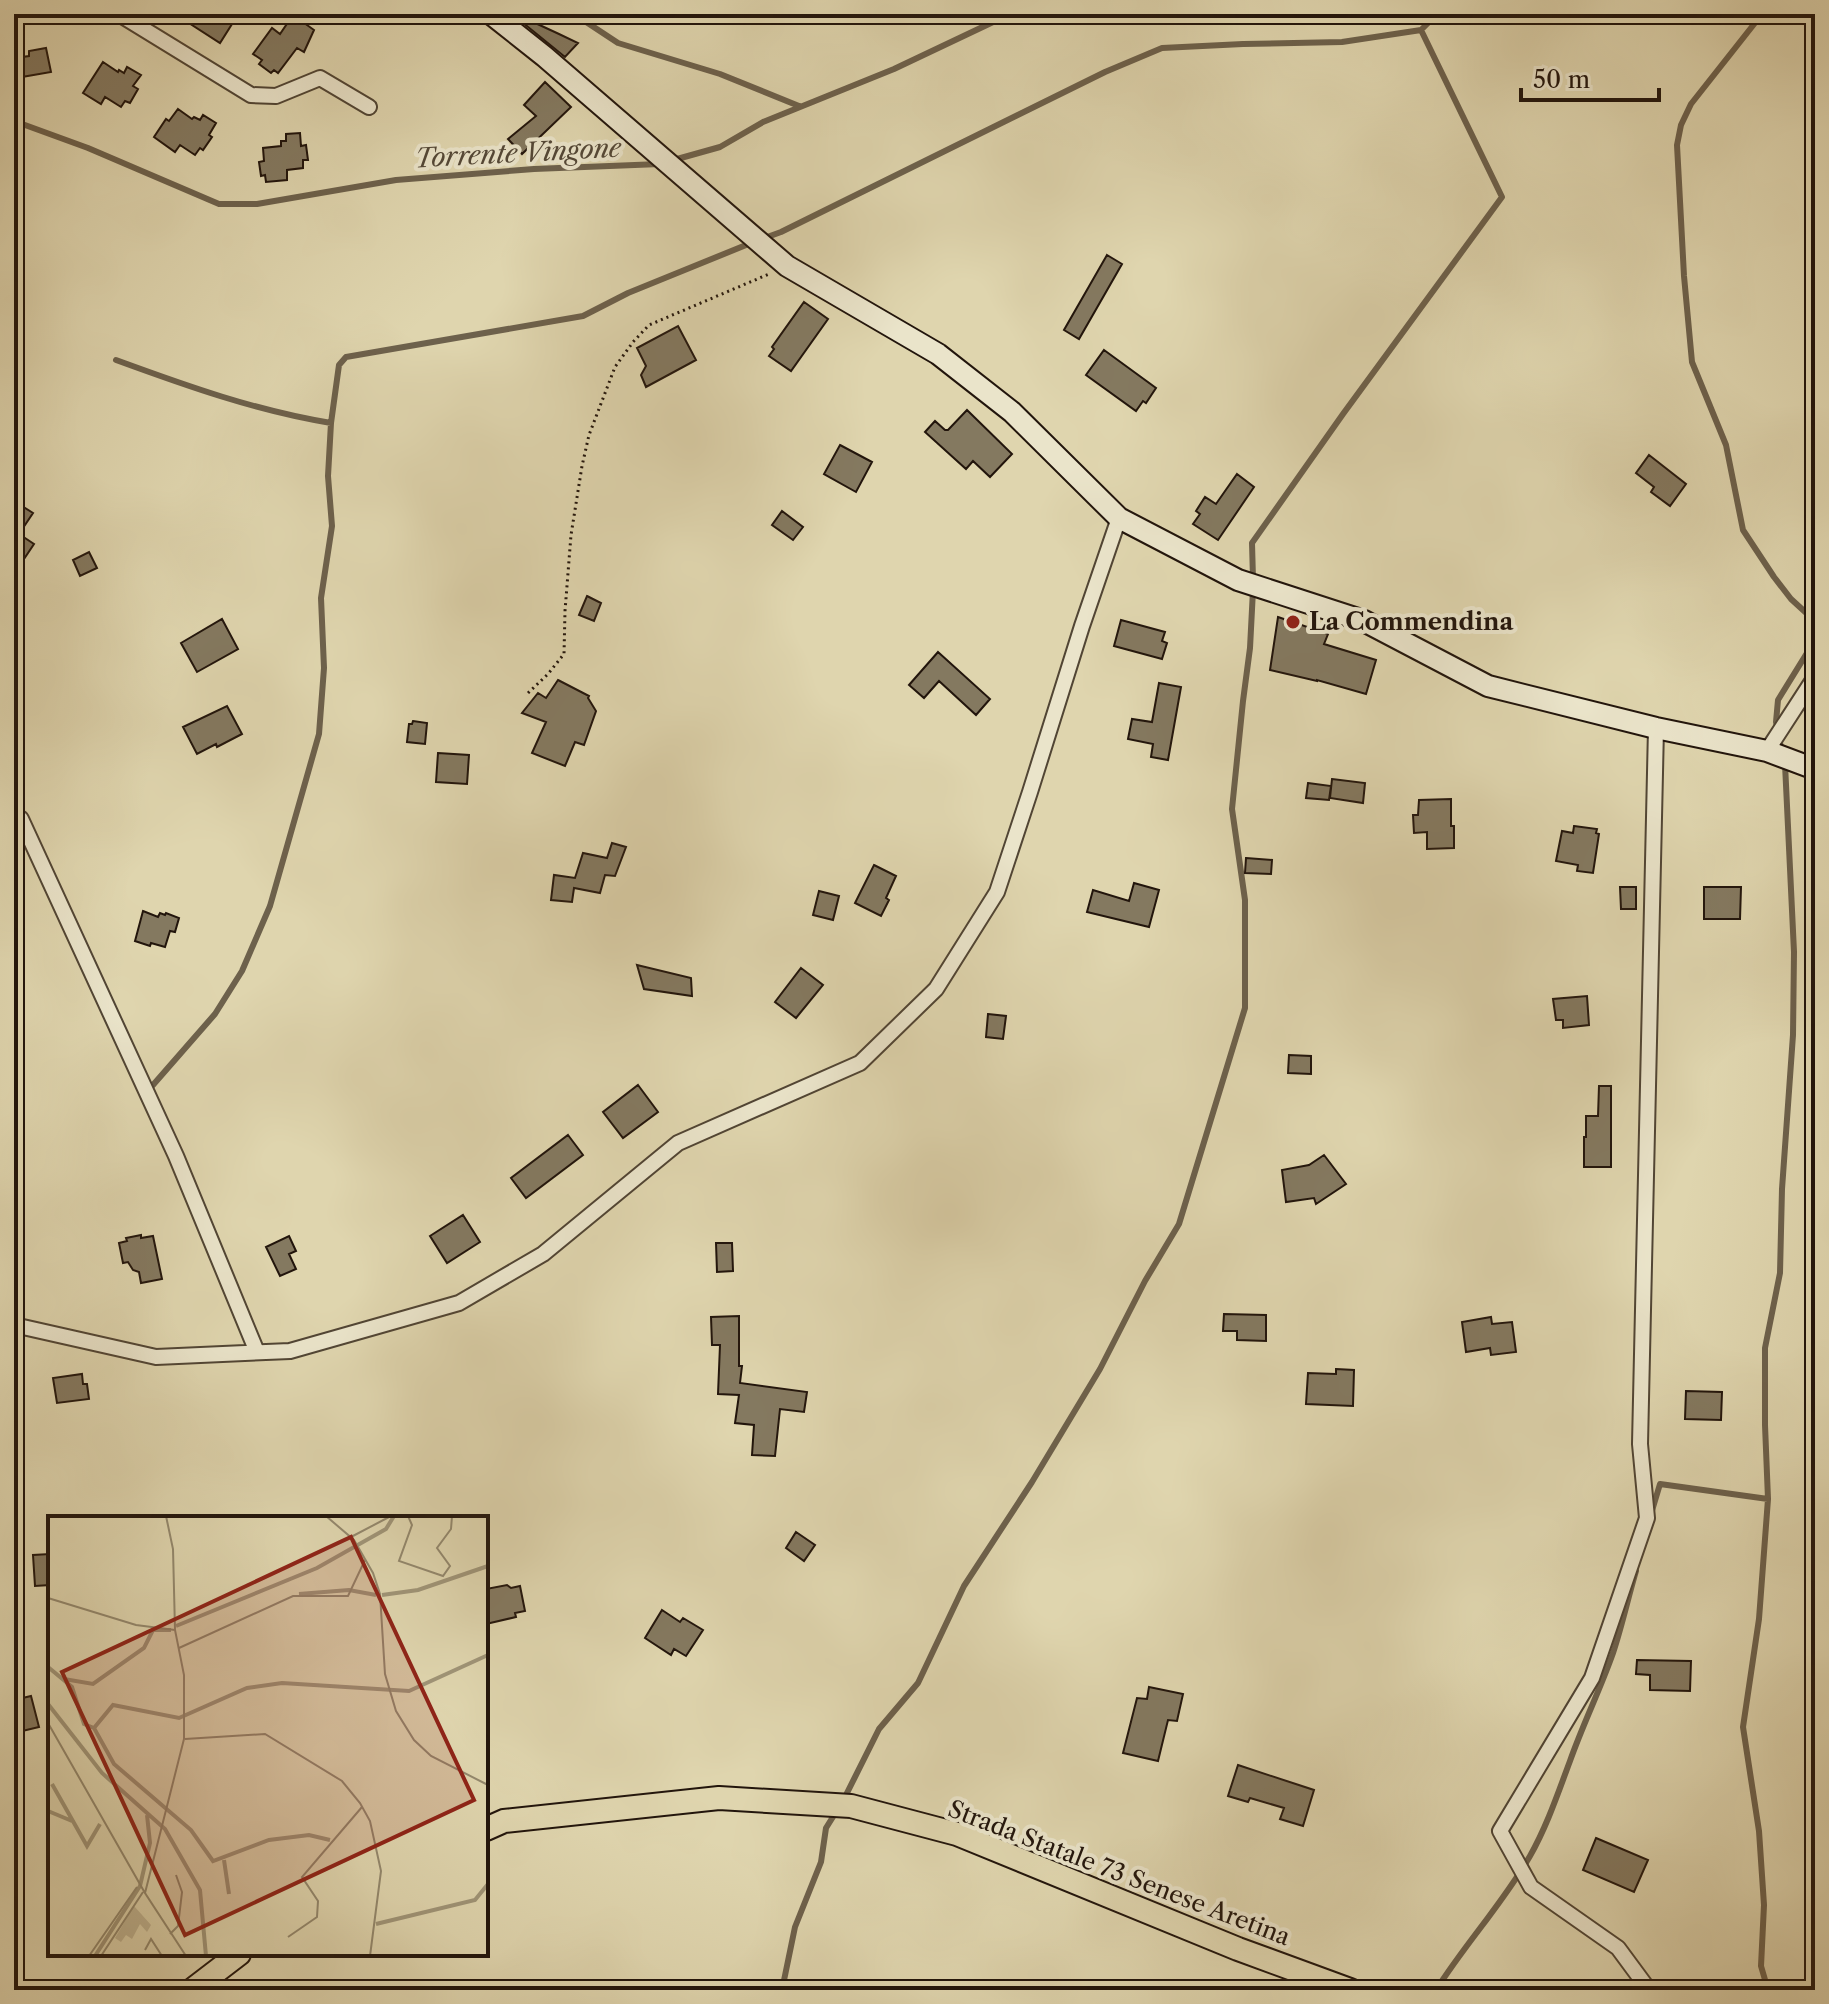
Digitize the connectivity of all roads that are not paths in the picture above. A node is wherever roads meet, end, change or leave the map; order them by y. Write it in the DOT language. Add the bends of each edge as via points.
graph roads {
  1 [pos="119,14"];
  2 [pos="491,14"];
  3 [pos="369,107"];
  4 [pos="1119,518"];
  5 [pos="1815,677"];
  6 [pos="1656,728"];
  7 [pos="1767,751"];
  8 [pos="1815,769"];
  9 [pos="14,820"];
  10 [pos="14,1325"];
  11 [pos="257,1352"];
  12 [pos="488,1828"];
  13 [pos="236,1956"];
  14 [pos="192,1990"];
  15 [pos="1350,1990"];
  16 [pos="1649,1990"];
  1 -- 3 [label="street" via="251,95 276,96 320,78"];
  2 -- 4 [label="street" via="787,266 938,354 1012,412"];
  4 -- 6 [label="street" via="1238,580 1364,621 1488,686"];
  4 -- 11 [label="street" via="997,892 936,989 860,1063 678,1143 543,1254 459,1303 290,1351"];
  5 -- 7 [label="street"];
  6 -- 7 [label="street"];
  6 -- 16 [label="street" via="1640,1444 1647,1518 1592,1678 1500,1831 1531,1887 1618,1948"];
  7 -- 8 [label="street"];
  9 -- 11 [label="street" via="21,819 76,936"];
  10 -- 11 [label="street" via="156,1357"];
  12 -- 15 [label="main road, Strada Statale 73 Senese Aretina" via="504,1821 719,1798 851,1806 957,1834"];
  13 -- 14 [label="main road"];
}
